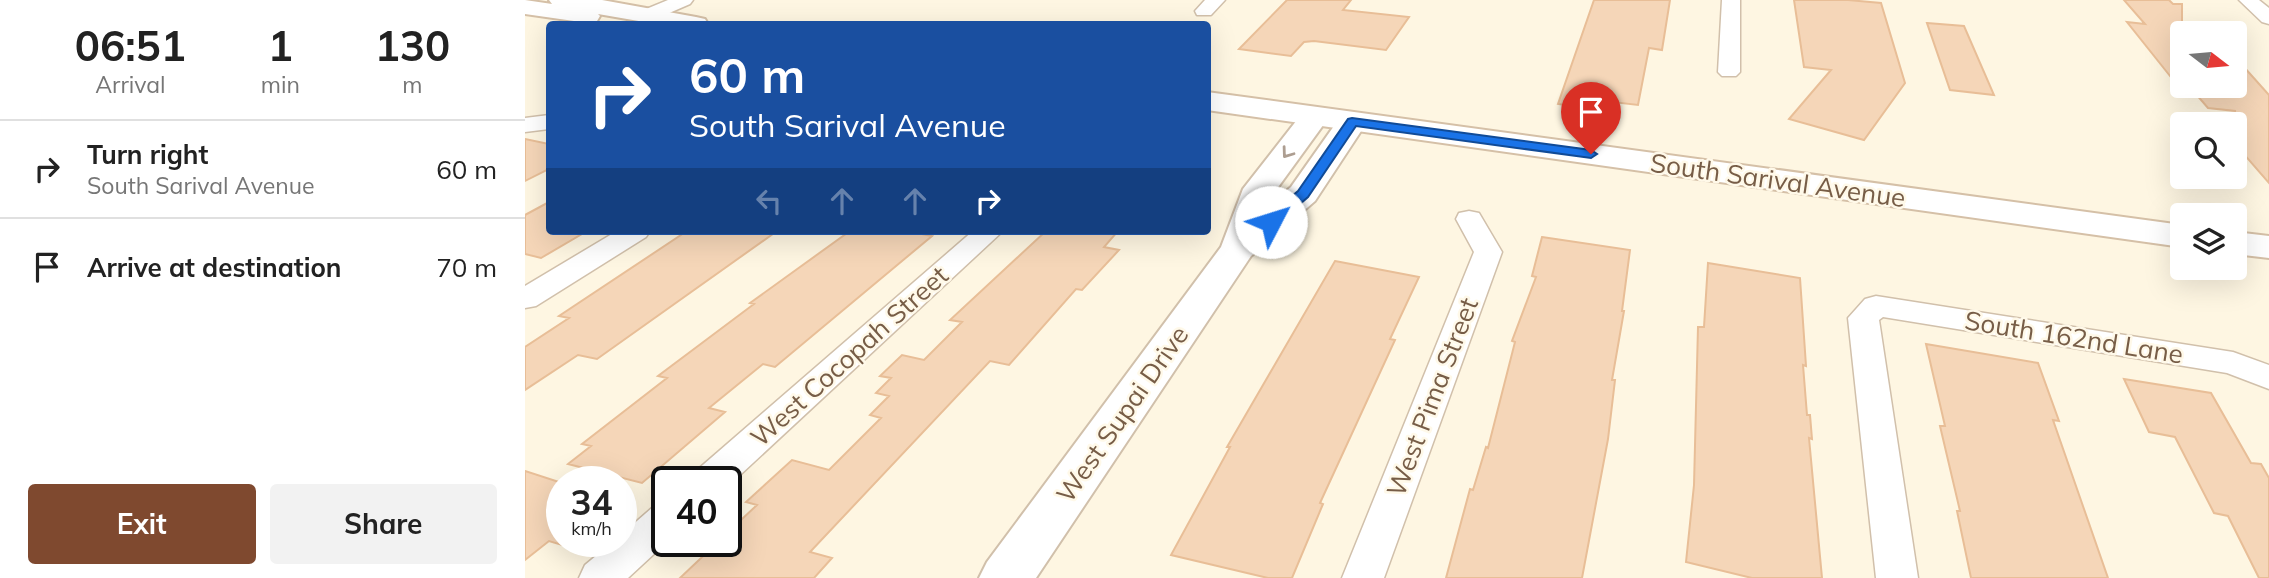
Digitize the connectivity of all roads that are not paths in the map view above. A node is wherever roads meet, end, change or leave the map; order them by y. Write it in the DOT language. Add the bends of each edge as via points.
graph roads {
  1 [pos="561,0"];
  2 [pos="684,0"];
  3 [pos="1731,0"];
  4 [pos="2248,0"];
  5 [pos="525,7"];
  6 [pos="646,16"];
  7 [pos="2269,18"];
  8 [pos="677,21"];
  9 [pos="1729,72"];
  10 [pos="1211,103"];
  11 [pos="1314,117"];
  12 [pos="1352,122"];
  13 [pos="1469,219"];
  14 [pos="2170,234"];
  15 [pos="629,235"];
  16 [pos="985,235"];
  17 [pos="2247,244"];
  18 [pos="2269,247"];
  19 [pos="1238,250"];
  20 [pos="525,299"];
  21 [pos="2269,378"];
  22 [pos="726,466"];
  23 [pos="651,533"];
  24 [pos="600,578"];
  25 [pos="1006,578"];
  26 [pos="1363,578"];
  27 [pos="1897,578"];
  1 -- 6 [label="main road"];
  2 -- 6 [label="street"];
  3 -- 9 [label="street"];
  4 -- 7 [label="street"];
  5 -- 6 [label="main road" via="607,19"];
  6 -- 8 [label="main road"];
  10 -- 11 [label="main road, South Sarival Avenue"];
  11 -- 12 [label="main road, South Sarival Avenue"];
  11 -- 19 [label="main road, West Supai Drive, one-way" via="1260,189"];
  12 -- 14 [label="main road, South Sarival Avenue"];
  12 -- 19 [label="main road, West Supai Drive" via="1303,194"];
  13 -- 26 [label="street, West Pima Street" via="1488,251"];
  15 -- 20 [label="street"];
  16 -- 22 [label="street, West Cocopah Street"];
  17 -- 18 [label="main road"];
  19 -- 25 [label="main road, West Supai Drive"];
  21 -- 27 [label="street, South 162nd Lane" via="2233,363 1876,306 1863,318"];
  23 -- 24 [label="street"];
}
